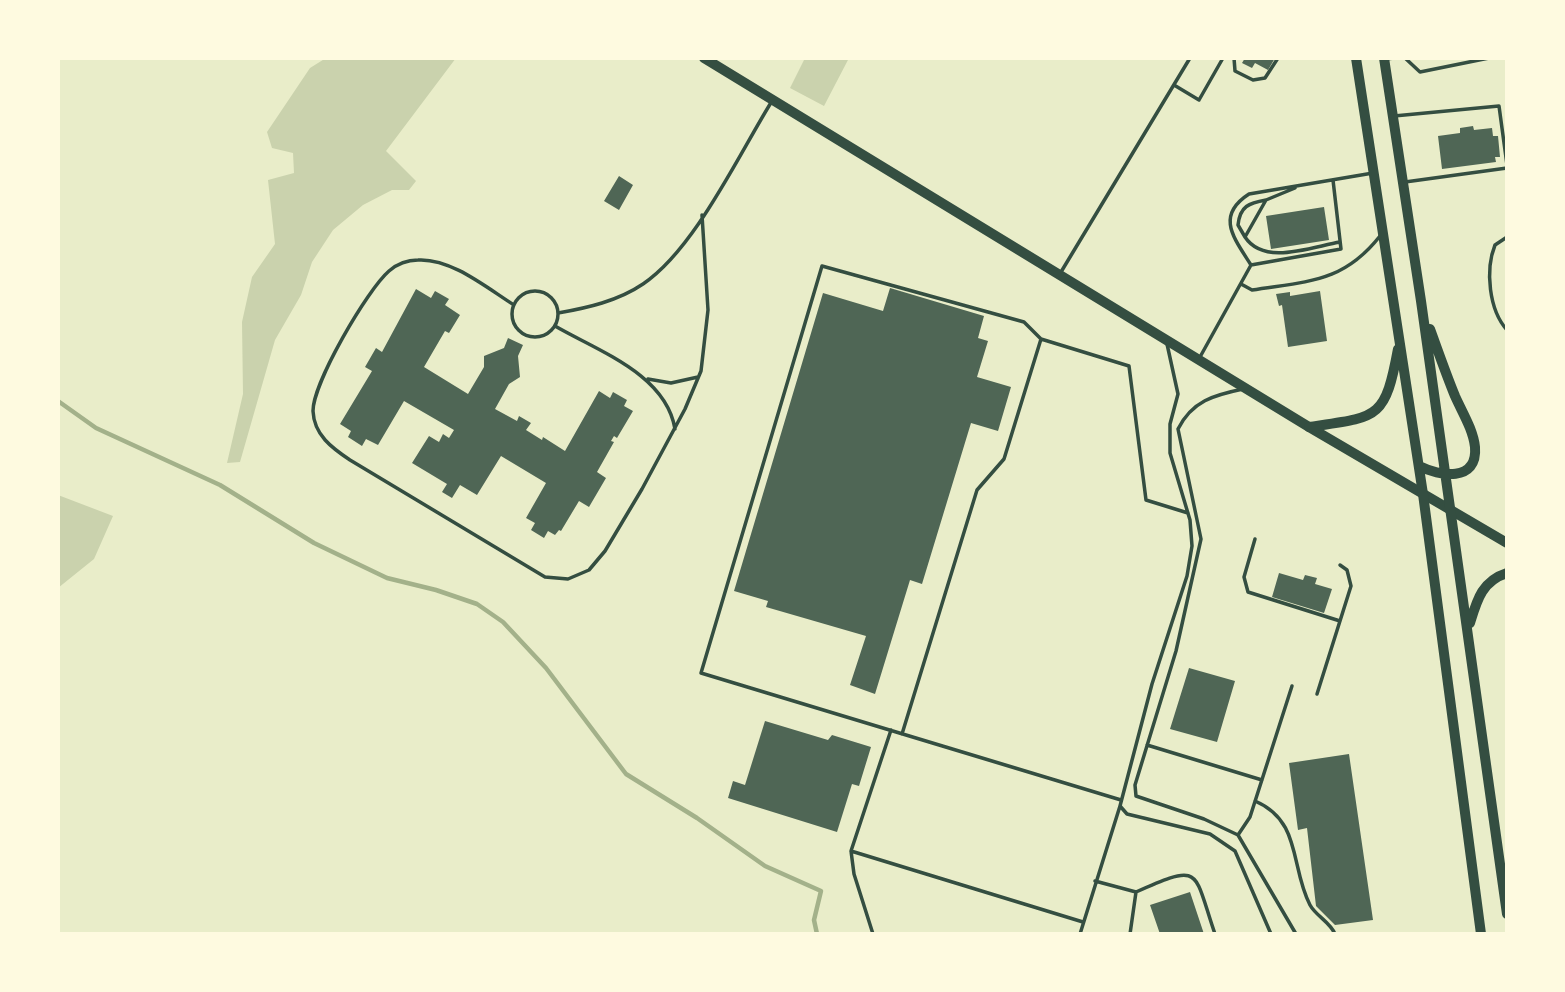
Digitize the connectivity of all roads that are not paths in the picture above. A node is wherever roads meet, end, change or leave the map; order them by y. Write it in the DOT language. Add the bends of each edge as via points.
graph roads {
  1 [pos="704,58"];
  2 [pos="1190,58"];
  3 [pos="1223,58"];
  4 [pos="1234,58"];
  5 [pos="1278,58"];
  6 [pos="1356,58"];
  7 [pos="1387,58"];
  8 [pos="1405,58"];
  9 [pos="1489,58"];
  10 [pos="1174,85"];
  11 [pos="773,99"];
  12 [pos="1392,116"];
  13 [pos="1507,167"];
  14 [pos="1375,173"];
  15 [pos="1333,180"];
  16 [pos="1403,183"];
  17 [pos="1300,185"];
  18 [pos="1266,200"];
  19 [pos="702,215"];
  20 [pos="1384,232"];
  21 [pos="1245,237"];
  22 [pos="1507,237"];
  23 [pos="1340,242"];
  24 [pos="1251,265"];
  25 [pos="1060,274"];
  26 [pos="1241,284"];
  27 [pos="1421,301"];
  28 [pos="514,304"];
  29 [pos="558,313"];
  30 [pos="555,326"];
  31 [pos="1507,330"];
  32 [pos="1400,339"];
  33 [pos="1041,340"];
  34 [pos="1167,340"];
  35 [pos="1199,359"];
  36 [pos="699,376"];
  37 [pos="646,379"];
  38 [pos="1247,389"];
  39 [pos="1309,427"];
  40 [pos="675,429"];
  41 [pos="1419,466"];
  42 [pos="1446,475"];
  43 [pos="1423,494"];
  44 [pos="1450,510"];
  45 [pos="1188,513"];
  46 [pos="1255,539"];
  47 [pos="1507,544"];
  48 [pos="1340,565"];
  49 [pos="1507,573"];
  50 [pos="1340,621"];
  51 [pos="1469,629"];
  52 [pos="1292,686"];
  53 [pos="1317,694"];
  54 [pos="891,730"];
  55 [pos="902,734"];
  56 [pos="1146,745"];
  57 [pos="1262,780"];
  58 [pos="1121,800"];
  59 [pos="1255,801"];
  60 [pos="1120,806"];
  61 [pos="1238,835"];
  62 [pos="851,851"];
  63 [pos="1095,881"];
  64 [pos="1136,892"];
  65 [pos="1507,914"];
  66 [pos="1083,922"];
  67 [pos="873,934"];
  68 [pos="1080,934"];
  69 [pos="1129,934"];
  70 [pos="1215,934"];
  71 [pos="1271,934"];
  72 [pos="1296,934"];
  73 [pos="1335,934"];
  74 [pos="1481,934"];
  1 -- 11 [label="main road"];
  2 -- 10 [label="lane"];
  3 -- 10 [label="lane" via="1199,100"];
  4 -- 5 [label="lane" via="1235,71 1253,80 1265,78"];
  6 -- 14 [label="highway"];
  7 -- 12 [label="highway"];
  8 -- 9 [label="lane" via="1420,72"];
  10 -- 25 [label="lane"];
  11 -- 19 [label="lane"];
  11 -- 25 [label="main road"];
  12 -- 13 [label="lane" via="1499,106"];
  12 -- 16 [label="highway"];
  13 -- 16 [label="lane"];
  14 -- 15 [label="lane"];
  14 -- 20 [label="highway"];
  15 -- 17 [label="lane"];
  15 -- 23 [label="lane"];
  16 -- 27 [label="highway"];
  17 -- 18 [label="lane"];
  17 -- 24 [label="lane" via="1249,194 1235,203 1230,218 1232,236"];
  18 -- 21 [label="lane"];
  18 -- 21 [label="lane" via="1242,208 1238,225"];
  19 -- 29 [label="lane" via="675,255 640,286 610,300"];
  19 -- 36 [label="lane" via="708,310"];
  20 -- 26 [label="lane" via="1365,256 1333,277 1252,290"];
  20 -- 32 [label="highway"];
  21 -- 23 [label="lane" via="1251,246 1270,254"];
  22 -- 31 [label="lane" via="1495,245 1489,270 1496,314"];
  23 -- 24 [label="lane" via="1341,249"];
  24 -- 26 [label="lane"];
  25 -- 34 [label="main road"];
  26 -- 35 [label="lane"];
  27 -- 42 [label="highway"];
  27 -- 42 [label="highway" via="1475,446 1472,466 1461,474"];
  28 -- 29 [label="lane" via="523,294 537,291 553,300"];
  28 -- 30 [label="lane" via="514,324 524,334 539,337"];
  28 -- 40 [label="lane" via="439,263 417,260 394,267 368,296 326,369 313,411 321,436 340,453 494,549 545,577 562,580 583,574 606,551"];
  29 -- 30 [label="lane"];
  30 -- 37 [label="lane"];
  32 -- 39 [label="highway" via="1391,389 1383,405 1362,419"];
  32 -- 41 [label="highway"];
  33 -- 45 [label="lane" via="1129,366 1146,500"];
  33 -- 54 [label="lane" via="1024,322 822,266 701,673"];
  33 -- 55 [label="lane" via="1004,459 977,490"];
  34 -- 35 [label="main road"];
  34 -- 45 [label="lane" via="1178,394 1170,424 1170,453"];
  35 -- 38 [label="main road"];
  36 -- 37 [label="lane" via="671,383"];
  36 -- 40 [label="lane"];
  37 -- 40 [label="lane" via="668,404"];
  38 -- 39 [label="main road"];
  38 -- 56 [label="lane" via="1209,396 1185,416 1178,429 1201,539 1176,651"];
  39 -- 43 [label="main road"];
  41 -- 42 [label="highway"];
  41 -- 43 [label="highway"];
  42 -- 44 [label="highway"];
  43 -- 44 [label="main road"];
  43 -- 74 [label="highway"];
  44 -- 47 [label="main road"];
  44 -- 51 [label="highway"];
  45 -- 58 [label="lane" via="1192,546 1187,576"];
  46 -- 50 [label="lane" via="1244,577 1248,592"];
  48 -- 50 [label="lane" via="1347,570 1351,586"];
  49 -- 51 [label="highway" via="1487,584 1478,596"];
  50 -- 53 [label="lane"];
  51 -- 65 [label="highway"];
  52 -- 57 [label="lane"];
  54 -- 55 [label="lane"];
  54 -- 62 [label="lane"];
  55 -- 58 [label="lane"];
  56 -- 57 [label="lane"];
  56 -- 61 [label="lane" via="1136,796 1204,818"];
  57 -- 59 [label="lane"];
  58 -- 60 [label="lane"];
  59 -- 61 [label="lane"];
  59 -- 73 [label="lane" via="1272,808 1280,818 1310,906"];
  60 -- 63 [label="lane"];
  60 -- 71 [label="lane" via="1127,814 1210,834 1235,851"];
  61 -- 72 [label="lane"];
  62 -- 66 [label="lane"];
  62 -- 67 [label="lane"];
  63 -- 64 [label="lane"];
  63 -- 66 [label="lane"];
  64 -- 69 [label="lane"];
  64 -- 70 [label="lane" via="1179,873 1188,874 1197,883"];
  66 -- 68 [label="lane"];
}
